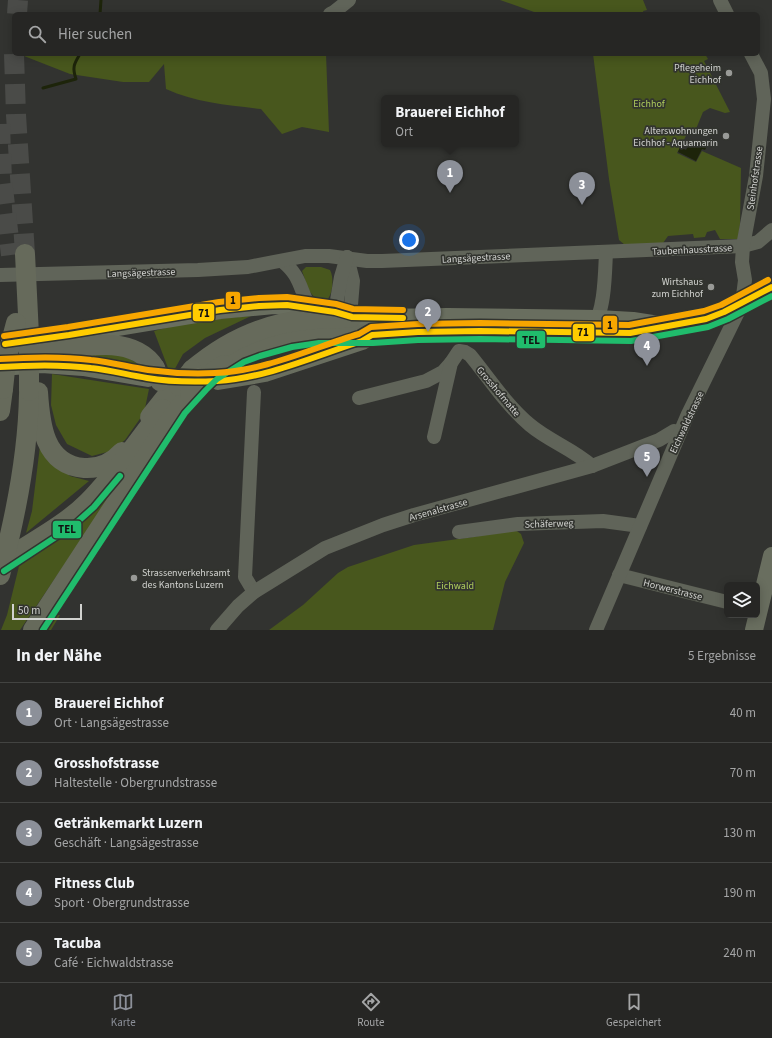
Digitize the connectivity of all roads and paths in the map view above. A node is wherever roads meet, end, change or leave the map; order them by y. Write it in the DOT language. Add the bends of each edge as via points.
graph roads {
  1 [pos="349,0"];
  2 [pos="720,0"];
  3 [pos="334,12"];
  4 [pos="726,12"];
  5 [pos="752,56"];
  6 [pos="772,230"];
  7 [pos="743,246"];
  8 [pos="606,252"];
  9 [pos="18,254"];
  10 [pos="347,257"];
  11 [pos="282,261"];
  12 [pos="0,275"];
  13 [pos="772,287"];
  14 [pos="742,304"];
  15 [pos="310,308"];
  16 [pos="339,316"];
  17 [pos="598,319"];
  18 [pos="665,326"];
  19 [pos="22,329"];
  20 [pos="586,332"];
  21 [pos="372,335"];
  22 [pos="0,345"];
  23 [pos="47,352"];
  24 [pos="451,363"];
  25 [pos="0,366"];
  26 [pos="21,391"];
  27 [pos="254,392"];
  28 [pos="163,394"];
  29 [pos="359,398"];
  30 [pos="0,411"];
  31 [pos="679,434"];
  32 [pos="434,436"];
  33 [pos="592,466"];
  34 [pos="0,517"];
  35 [pos="640,526"];
  36 [pos="459,532"];
  37 [pos="16,553"];
  38 [pos="772,556"];
  39 [pos="0,575"];
  40 [pos="619,575"];
  41 [pos="254,592"];
  42 [pos="724,601"];
  43 [pos="760,602"];
  44 [pos="756,618"];
  45 [pos="33,630"];
  46 [pos="217,630"];
  47 [pos="596,630"];
  48 [pos="754,630"];
  1 -- 3 [label="street"];
  2 -- 4 [label="street"];
  5 -- 7 [label="street, Steinhofstrasse" via="761,73 764,99 756,176"];
  6 -- 7 [label="street, Taubenhausstrasse" via="758,242"];
  7 -- 8 [label="street, Taubenhausstrasse"];
  7 -- 14 [label="street, Steinhofstrasse" via="745,280"];
  8 -- 10 [label="street, Langsägestrasse" via="382,262"];
  8 -- 17 [label="street" via="604,289"];
  9 -- 19 [label="highway, bridge"];
  10 -- 11 [label="street, Langsägestrasse" via="305,256"];
  10 -- 16 [label="street" via="353,281 351,305"];
  11 -- 12 [label="street, Langsägestrasse" via="255,266 198,270"];
  11 -- 15 [label="street" via="296,275"];
  13 -- 14 [label="main road"];
  14 -- 18 [label="main road" via="706,319"];
  14 -- 31 [label="street, Eichwaldstrasse"];
  15 -- 16 [label="main road"];
  15 -- 22 [label="main road" via="274,305 220,310"];
  16 -- 17 [label="main road"];
  16 -- 21 [label="main road"];
  16 -- 28 [label="highway, bridge" via="299,320 264,328 233,341 205,359"];
  17 -- 18 [label="main road"];
  17 -- 20 [label="street"];
  18 -- 20 [label="main road" via="630,333"];
  19 -- 26 [label="highway, bridge"];
  19 -- 26 [label="highway, bridge" via="6,361"];
  20 -- 21 [label="main road" via="480,331"];
  21 -- 28 [label="highway, bridge" via="318,335 257,348 240,355 221,373 212,373"];
  23 -- 28 [label="highway" via="102,345 122,346 139,352 151,361"];
  24 -- 29 [label="street, Grosshofmatte" via="443,372 426,381"];
  24 -- 32 [label="street"];
  24 -- 33 [label="street, Grosshofmatte" via="459,351 470,355 510,406 530,426 576,453"];
  25 -- 28 [label="main road" via="42,364 93,368"];
  26 -- 28 [label="highway" via="41,423 52,451 63,461 79,467 98,468 113,460 128,444"];
  26 -- 30 [label="highway"];
  26 -- 34 [label="highway"];
  26 -- 39 [label="highway" via="22,470"];
  27 -- 41 [label="street" via="245,577"];
  28 -- 37 [label="highway" via="121,464 88,502 69,519"];
  28 -- 45 [label="highway" via="169,422"];
  31 -- 33 [label="street, Arsenalstrasse" via="674,431 659,440"];
  31 -- 35 [label="street, Eichwaldstrasse"];
  33 -- 41 [label="street, Arsenalstrasse" via="383,525 325,548"];
  35 -- 36 [label="street, Schäferweg" via="603,521 518,524"];
  35 -- 40 [label="street, Eichwaldstrasse"];
  38 -- 43 [label="main road"];
  40 -- 42 [label="street, Horwerstrasse"];
  40 -- 47 [label="street, Eichwaldstrasse"];
  41 -- 46 [label="street, Arsenalstrasse"];
  44 -- 48 [label="main road"];
}
